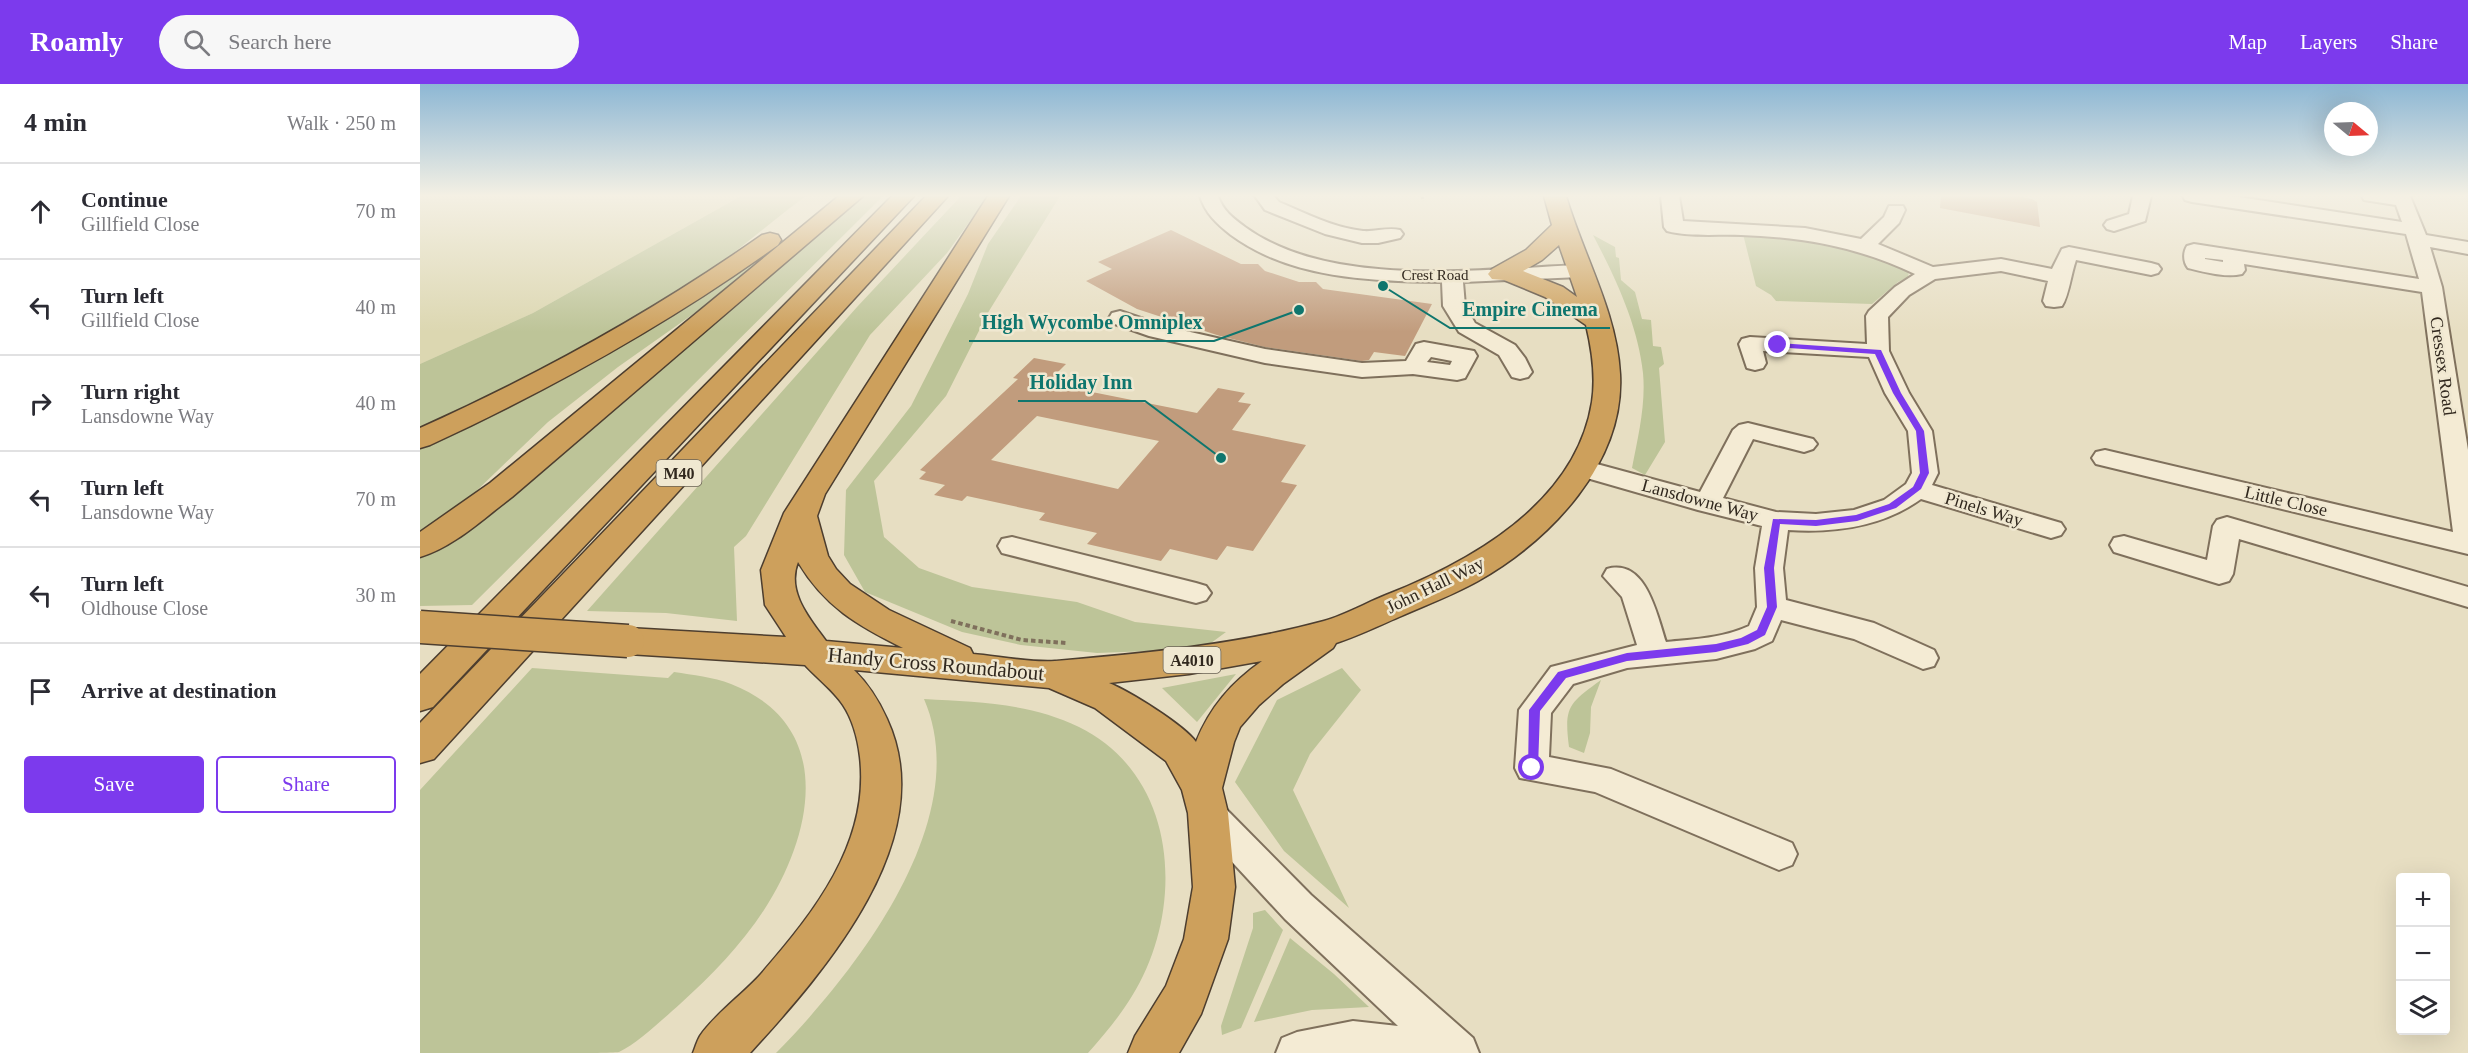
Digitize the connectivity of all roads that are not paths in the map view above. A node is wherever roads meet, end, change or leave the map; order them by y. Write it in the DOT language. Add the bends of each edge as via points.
graph roads {
  1 [pos="768,241"];
  2 [pos="799,241"];
  3 [pos="860,241"];
  4 [pos="896,241"];
  5 [pos="971,241"];
  6 [pos="1250,241"];
  7 [pos="1552,241"];
  8 [pos="1568,241"];
  9 [pos="1846,241"];
  10 [pos="1870,241"];
  11 [pos="2418,241"];
  12 [pos="2443,241"];
  13 [pos="1865,246"];
  14 [pos="2468,248"];
  15 [pos="2232,256"];
  16 [pos="2151,269"];
  17 [pos="1580,271"];
  18 [pos="1930,273"];
  19 [pos="1504,274"];
  20 [pos="1452,276"];
  21 [pos="2059,277"];
  22 [pos="2432,287"];
  23 [pos="2054,301"];
  24 [pos="1119,318"];
  25 [pos="1598,322"];
  26 [pos="1878,351"];
  27 [pos="1755,363"];
  28 [pos="1413,367"];
  29 [pos="1520,372"];
  30 [pos="420,439"];
  31 [pos="1804,444"];
  32 [pos="2105,458"];
  33 [pos="1582,468"];
  34 [pos="1917,489"];
  35 [pos="1707,504"];
  36 [pos="800,513"];
  37 [pos="1776,521"];
  38 [pos="2051,529"];
  39 [pos="2468,540"];
  40 [pos="2124,544"];
  41 [pos="2468,545"];
  42 [pos="420,546"];
  43 [pos="1012,546"];
  44 [pos="1617,576"];
  45 [pos="1196,593"];
  46 [pos="2468,597"];
  47 [pos="1772,607"];
  48 [pos="420,627"];
  49 [pos="1329,633"];
  50 [pos="815,653"];
  51 [pos="1655,654"];
  52 [pos="1923,658"];
  53 [pos="983,668"];
  54 [pos="1053,675"];
  55 [pos="420,697"];
  56 [pos="420,748"];
  57 [pos="1205,801"];
  58 [pos="1779,854"];
  59 [pos="717,1049"];
  60 [pos="1152,1053"];
  61 [pos="1297,1053"];
  62 [pos="1458,1053"];
  1 -- 30 [label="highway" via="668,309 589,356"];
  2 -- 42 [label="highway" via="501,490"];
  3 -- 55 [label="highway, M40"];
  4 -- 56 [label="highway, M40"];
  5 -- 36 [label="highway"];
  6 -- 20 [label="street, Crest Road" via="1302,262 1359,274"];
  7 -- 19 [label="highway"];
  8 -- 17 [label="highway, John Hall Way / A4010"];
  9 -- 13 [label="street"];
  10 -- 13 [label="street"];
  11 -- 22 [label="street, Cressex Road"];
  12 -- 14 [label="street"];
  13 -- 18 [label="street"];
  15 -- 22 [label="street"];
  16 -- 21 [label="street" via="2069,253"];
  17 -- 19 [label="street, Crest Road"];
  17 -- 25 [label="highway, John Hall Way / A4010"];
  18 -- 21 [label="street" via="2001,265"];
  18 -- 26 [label="street" via="1902,291 1877,316"];
  19 -- 20 [label="street, Crest Road"];
  19 -- 25 [label="highway" via="1554,292"];
  20 -- 29 [label="street" via="1455,306 1467,327 1507,350"];
  21 -- 23 [label="street"];
  22 -- 39 [label="street, Cressex Road"];
  24 -- 28 [label="street" via="1157,331 1265,356 1362,370"];
  25 -- 33 [label="highway, John Hall Way / A4010" via="1608,363 1606,402 1600,428"];
  26 -- 27 [label="street" via="1750,344"];
  26 -- 34 [label="street" via="1920,431 1925,473"];
  31 -- 35 [label="street" via="1748,430"];
  32 -- 41 [label="street, Little Close"];
  33 -- 35 [label="street, Lansdowne Way"];
  33 -- 49 [label="highway, John Hall Way / A4010" via="1529,527 1491,558 1441,586"];
  34 -- 37 [label="street, Lansdowne Way" via="1893,506 1857,518 1816,523"];
  34 -- 38 [label="street, Pinels Way"];
  35 -- 37 [label="street, Lansdowne Way"];
  36 -- 50 [label="highway" via="778,570 780,600"];
  36 -- 53 [label="highway" via="814,562 830,586 926,645"];
  37 -- 47 [label="street" via="1769,568"];
  40 -- 46 [label="street" via="2218,574 2227,526"];
  43 -- 45 [label="street"];
  44 -- 51 [label="street" via="1635,593"];
  47 -- 51 [label="street" via="1761,633 1744,641"];
  47 -- 52 [label="street" via="1863,630"];
  48 -- 50 [label="highway, Handy Cross Roundabout, bridge"];
  49 -- 54 [label="highway, John Hall Way / A4010" via="1190,661"];
  49 -- 57 [label="highway, John Hall Way / A4010" via="1235,706 1212,750"];
  50 -- 53 [label="highway, Handy Cross Roundabout"];
  50 -- 59 [label="highway, Handy Cross Roundabout" via="858,697 878,739 882,777 871,844 854,883 822,933 776,991"];
  51 -- 58 [label="street" via="1627,657 1562,675 1534,710 1532,768 1599,779"];
  53 -- 54 [label="highway, Handy Cross Roundabout"];
  54 -- 57 [label="highway, Handy Cross Roundabout" via="1108,698 1180,750"];
  57 -- 60 [label="highway, Handy Cross Roundabout" via="1214,887 1206,939 1185,998"];
  57 -- 62 [label="street" via="1298,908"];
  61 -- 62 [label="street" via="1353,1041"];
}
